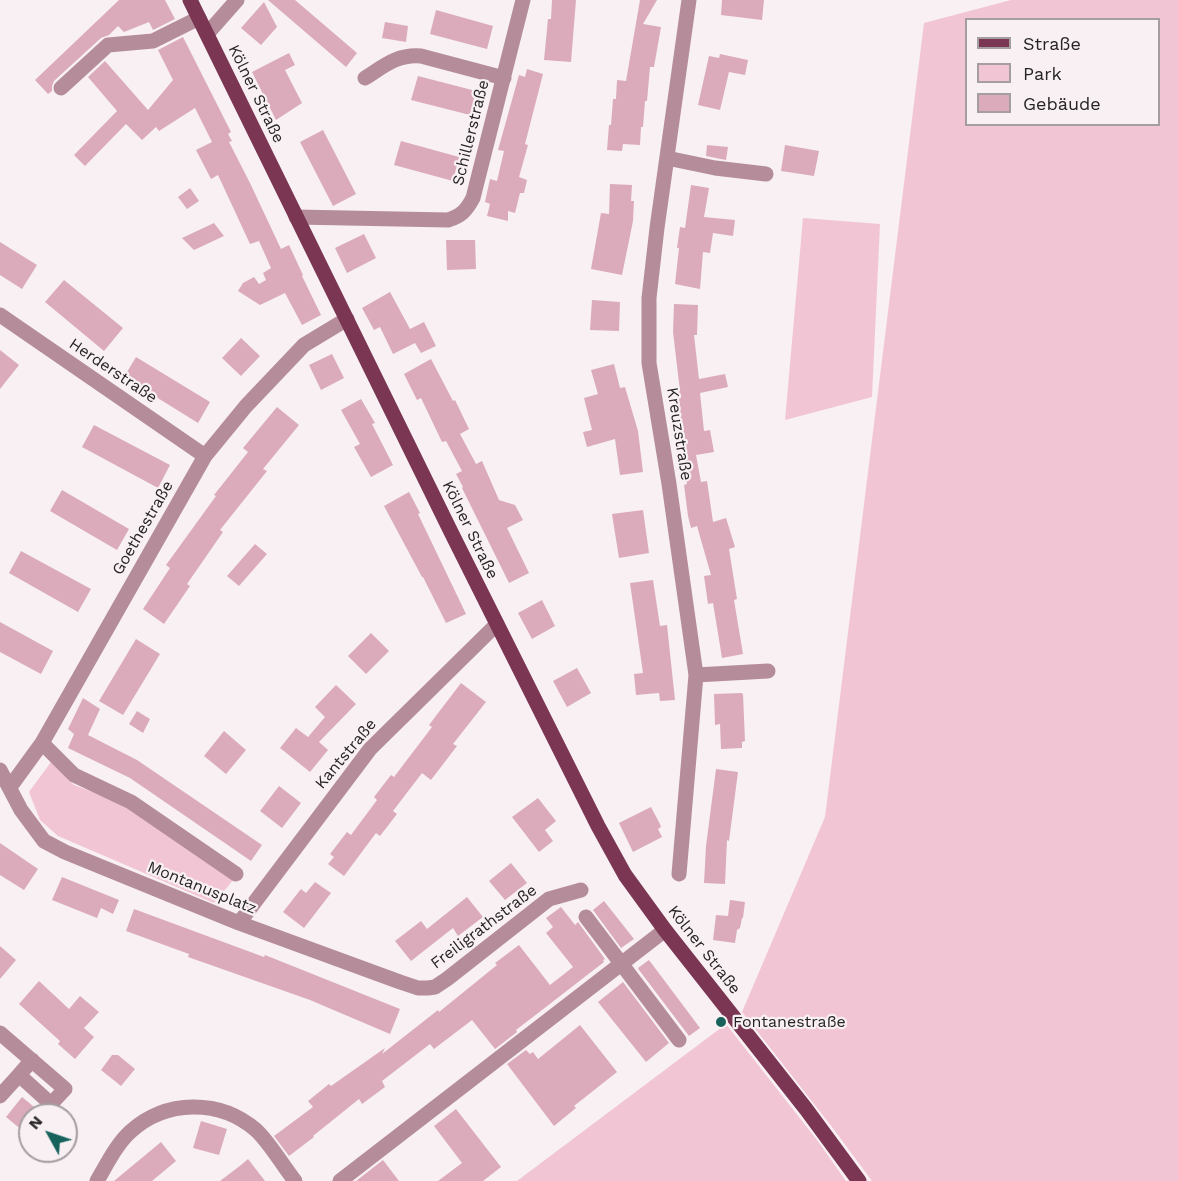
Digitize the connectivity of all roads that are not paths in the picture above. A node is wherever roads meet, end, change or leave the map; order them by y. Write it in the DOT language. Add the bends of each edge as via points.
graph roads {
  1 [pos="190,0"];
  2 [pos="237,0"];
  3 [pos="524,0"];
  4 [pos="689,0"];
  5 [pos="199,18"];
  6 [pos="207,34"];
  7 [pos="365,78"];
  8 [pos="504,78"];
  9 [pos="61,88"];
  10 [pos="667,158"];
  11 [pos="766,174"];
  12 [pos="296,217"];
  13 [pos="0,315"];
  14 [pos="347,319"];
  15 [pos="205,456"];
  16 [pos="497,624"];
  17 [pos="768,672"];
  18 [pos="696,675"];
  19 [pos="42,742"];
  20 [pos="0,770"];
  21 [pos="10,787"];
  22 [pos="236,874"];
  23 [pos="679,874"];
  24 [pos="580,890"];
  25 [pos="586,917"];
  26 [pos="239,923"];
  27 [pos="664,930"];
  28 [pos="621,964"];
  29 [pos="409,985"];
  30 [pos="0,1033"];
  31 [pos="679,1040"];
  32 [pos="32,1060"];
  33 [pos="19,1075"];
  34 [pos="0,1096"];
  35 [pos="97,1181"];
  36 [pos="296,1181"];
  37 [pos="340,1181"];
  38 [pos="859,1181"];
  1 -- 5 [label="main road, Kölner Straße"];
  2 -- 6 [label="street"];
  3 -- 8 [label="street, Schillerstraße"];
  4 -- 10 [label="street, Kreuzstraße"];
  5 -- 6 [label="main road, Kölner Straße"];
  5 -- 9 [label="street" via="153,41 108,45"];
  6 -- 12 [label="main road, Kölner Straße"];
  7 -- 8 [label="street" via="400,57 411,55"];
  8 -- 12 [label="street, Schillerstraße" via="473,198 460,216 448,220"];
  10 -- 11 [label="street"];
  10 -- 18 [label="street, Kreuzstraße" via="649,298 649,363"];
  12 -- 14 [label="main road, Kölner Straße"];
  13 -- 15 [label="street, Herderstraße"];
  14 -- 15 [label="street, Goethestraße" via="304,345"];
  14 -- 16 [label="main road, Kölner Straße"];
  15 -- 19 [label="street, Goethestraße"];
  16 -- 26 [label="street, Kantstraße" via="370,749"];
  16 -- 27 [label="main road, Kölner Straße" via="598,826"];
  17 -- 18 [label="street"];
  18 -- 23 [label="street, Kreuzstraße"];
  19 -- 21 [label="street, Goethestraße"];
  19 -- 22 [label="street" via="74,775 131,802"];
  20 -- 21 [label="street, Montanusplatz"];
  21 -- 26 [label="street, Montanusplatz" via="44,841"];
  24 -- 29 [label="street, Freiligrathstraße" via="549,898 435,987"];
  25 -- 28 [label="street"];
  26 -- 29 [label="street, Montanusplatz"];
  27 -- 28 [label="street"];
  27 -- 38 [label="main road, Kölner Straße"];
  28 -- 31 [label="street"];
  28 -- 37 [label="street"];
  30 -- 32 [label="street"];
  32 -- 33 [label="street"];
  32 -- 33 [label="street" via="65,1089 51,1104"];
  33 -- 34 [label="street"];
  35 -- 36 [label="street" via="130,1132 160,1113 183,1107 215,1109 247,1123"];
}
